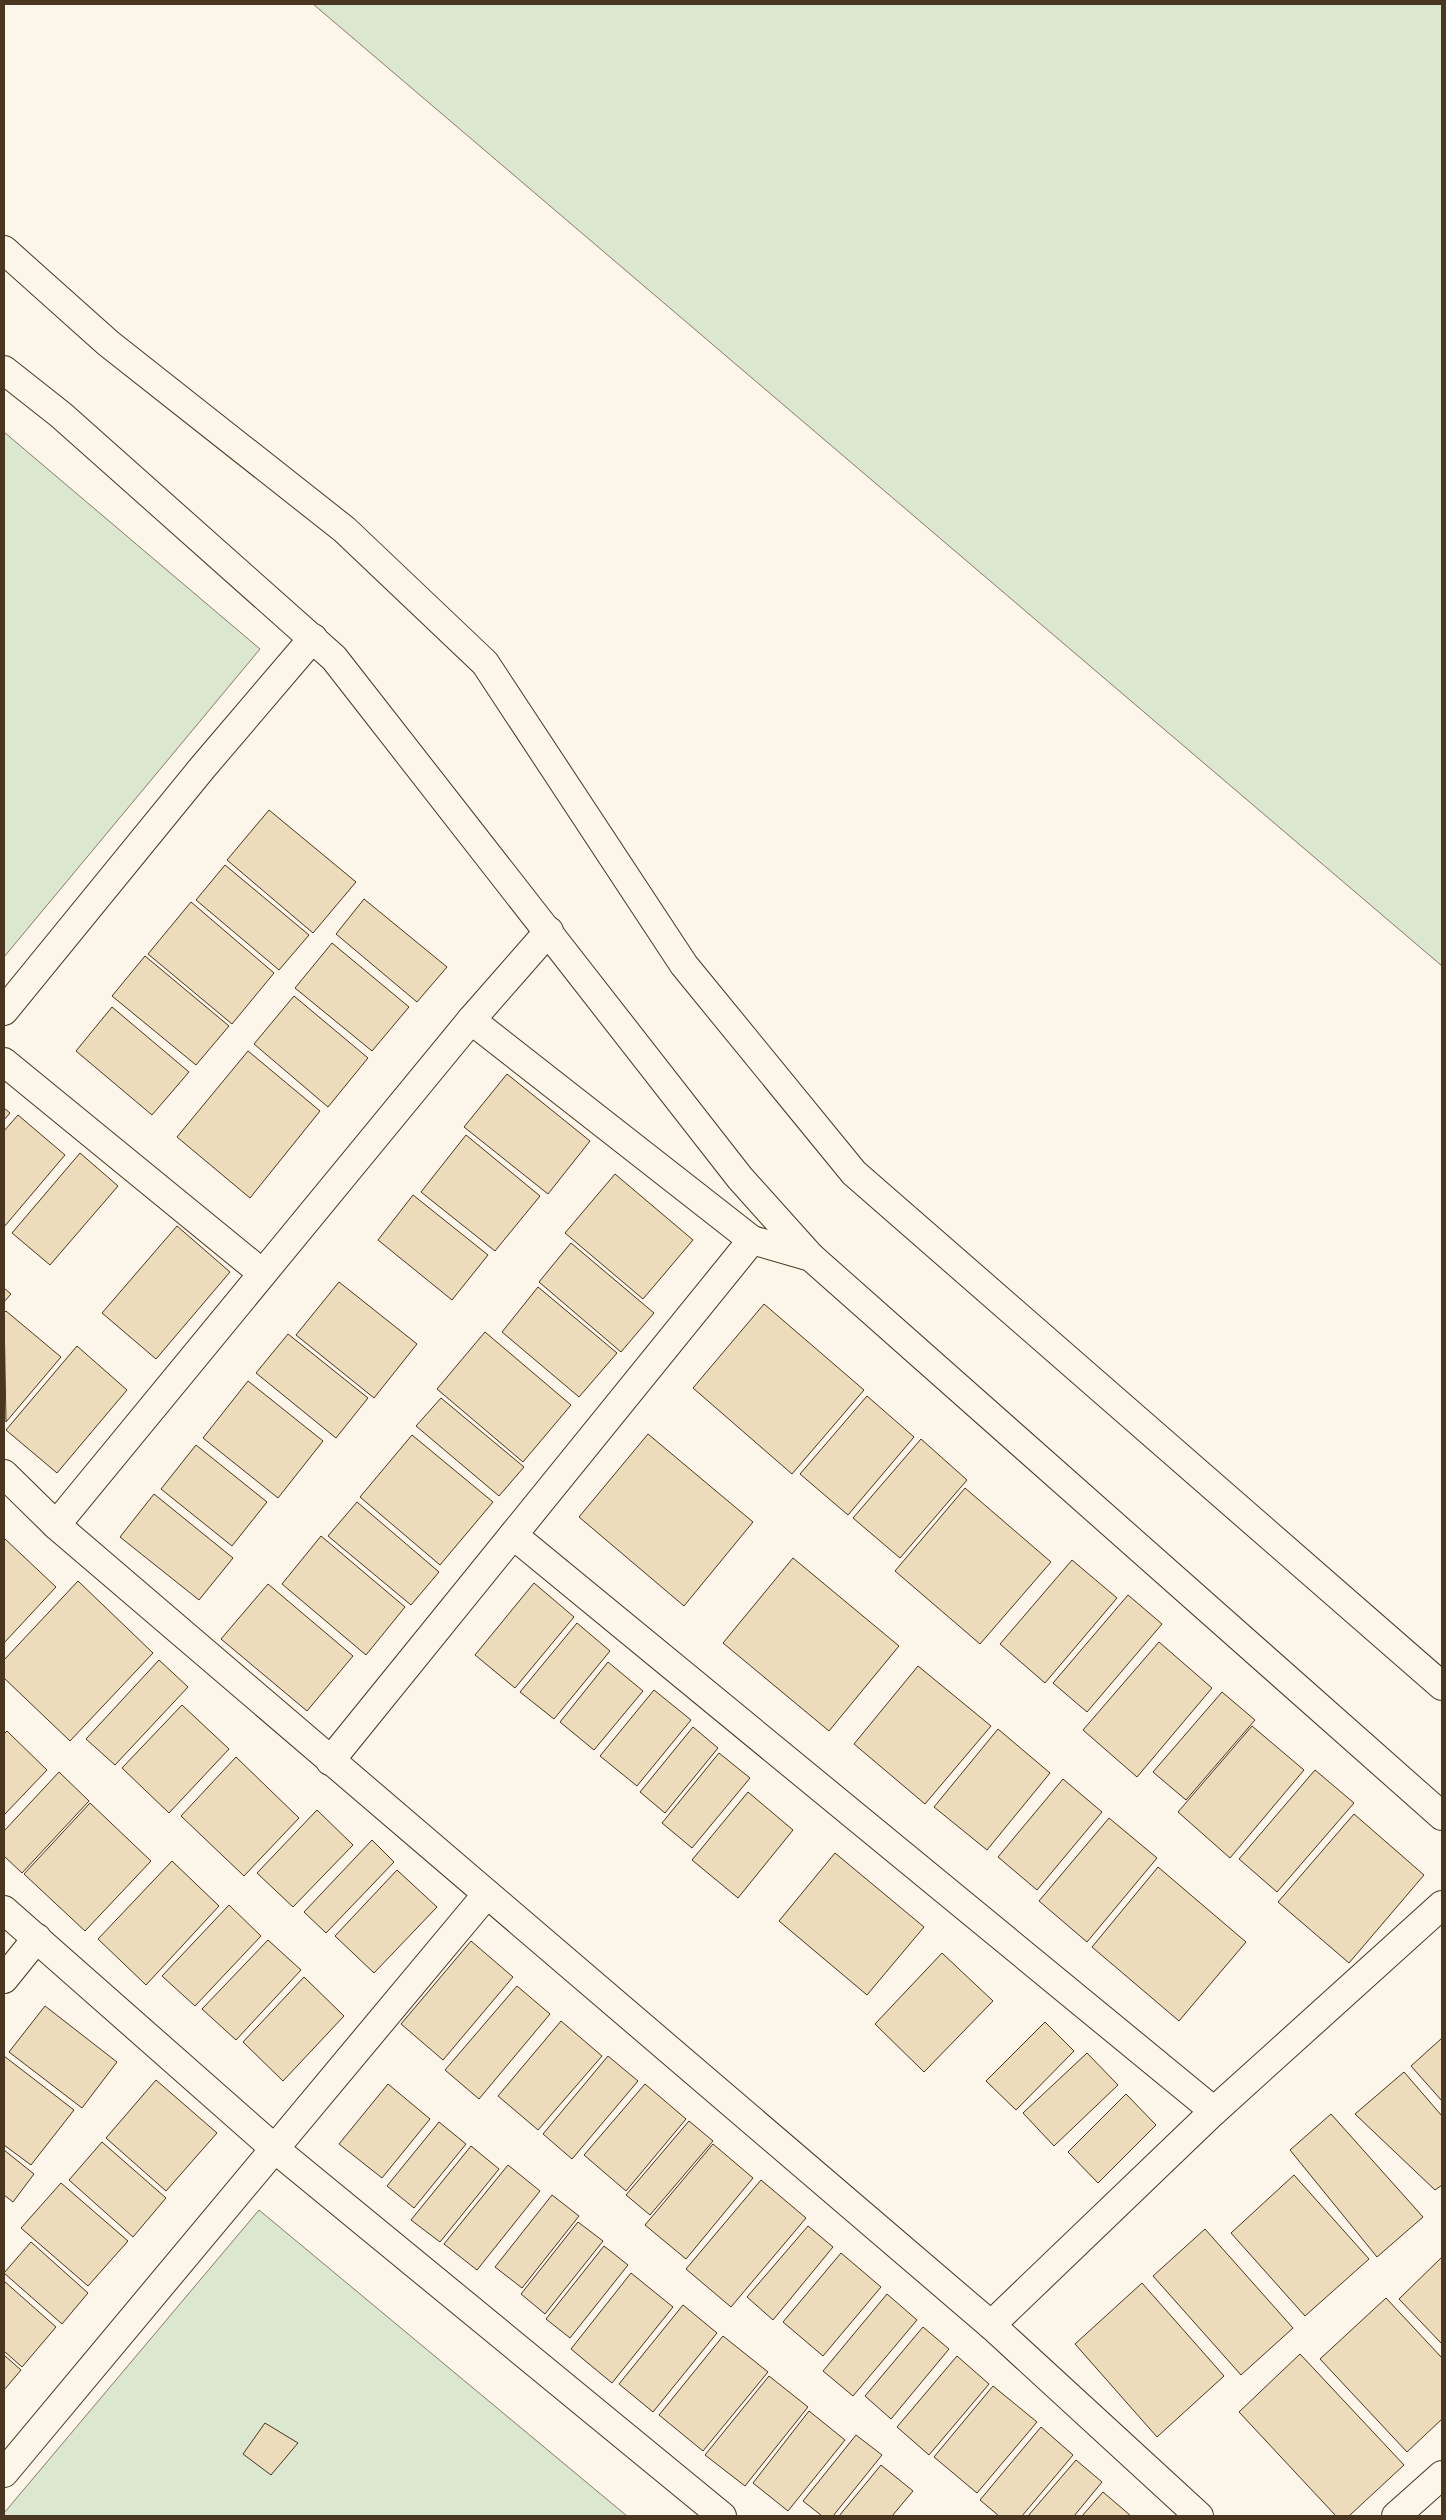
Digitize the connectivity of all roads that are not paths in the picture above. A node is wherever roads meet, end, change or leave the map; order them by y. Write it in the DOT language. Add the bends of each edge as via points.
graph roads {
  1 [pos="4,250"];
  2 [pos="4,370"];
  3 [pos="312,638"];
  4 [pos="549,931"];
  5 [pos="4,1011"];
  6 [pos="471,1020"];
  7 [pos="4,1062"];
  8 [pos="752,1240"];
  9 [pos="811,1258"];
  10 [pos="262,1273"];
  11 [pos="4,1474"];
  12 [pos="56,1525"];
  13 [pos="513,1535"];
  14 [pos="1442,1686"];
  15 [pos="330,1760"];
  16 [pos="1442,1816"];
  17 [pos="487,1894"];
  18 [pos="1442,1905"];
  19 [pos="4,1910"];
  20 [pos="37,1938"];
  21 [pos="4,1979"];
  22 [pos="1214,2111"];
  23 [pos="275,2149"];
  24 [pos="991,2325"];
  25 [pos="4,2473"];
  26 [pos="1442,2475"];
  27 [pos="722,2516"];
  28 [pos="1199,2516"];
  29 [pos="1396,2516"];
  1 -- 14 [label="street" via="108,344 345,530 485,663 684,965 854,1173"];
  2 -- 3 [label="street" via="61,415"];
  3 -- 4 [label="street" via="334,658"];
  3 -- 5 [label="street"];
  4 -- 6 [label="street"];
  4 -- 9 [label="street" via="740,1178"];
  6 -- 8 [label="street"];
  6 -- 10 [label="street"];
  7 -- 10 [label="street"];
  8 -- 9 [label="street"];
  8 -- 13 [label="street"];
  9 -- 16 [label="street"];
  10 -- 12 [label="street"];
  11 -- 12 [label="street"];
  12 -- 15 [label="street"];
  13 -- 15 [label="street"];
  13 -- 22 [label="street"];
  15 -- 17 [label="street"];
  17 -- 23 [label="street"];
  17 -- 24 [label="street"];
  18 -- 22 [label="street"];
  19 -- 20 [label="street"];
  20 -- 21 [label="street"];
  20 -- 23 [label="street"];
  22 -- 24 [label="street"];
  23 -- 25 [label="street"];
  23 -- 27 [label="street"];
  24 -- 28 [label="street"];
  26 -- 29 [label="street"];
}
